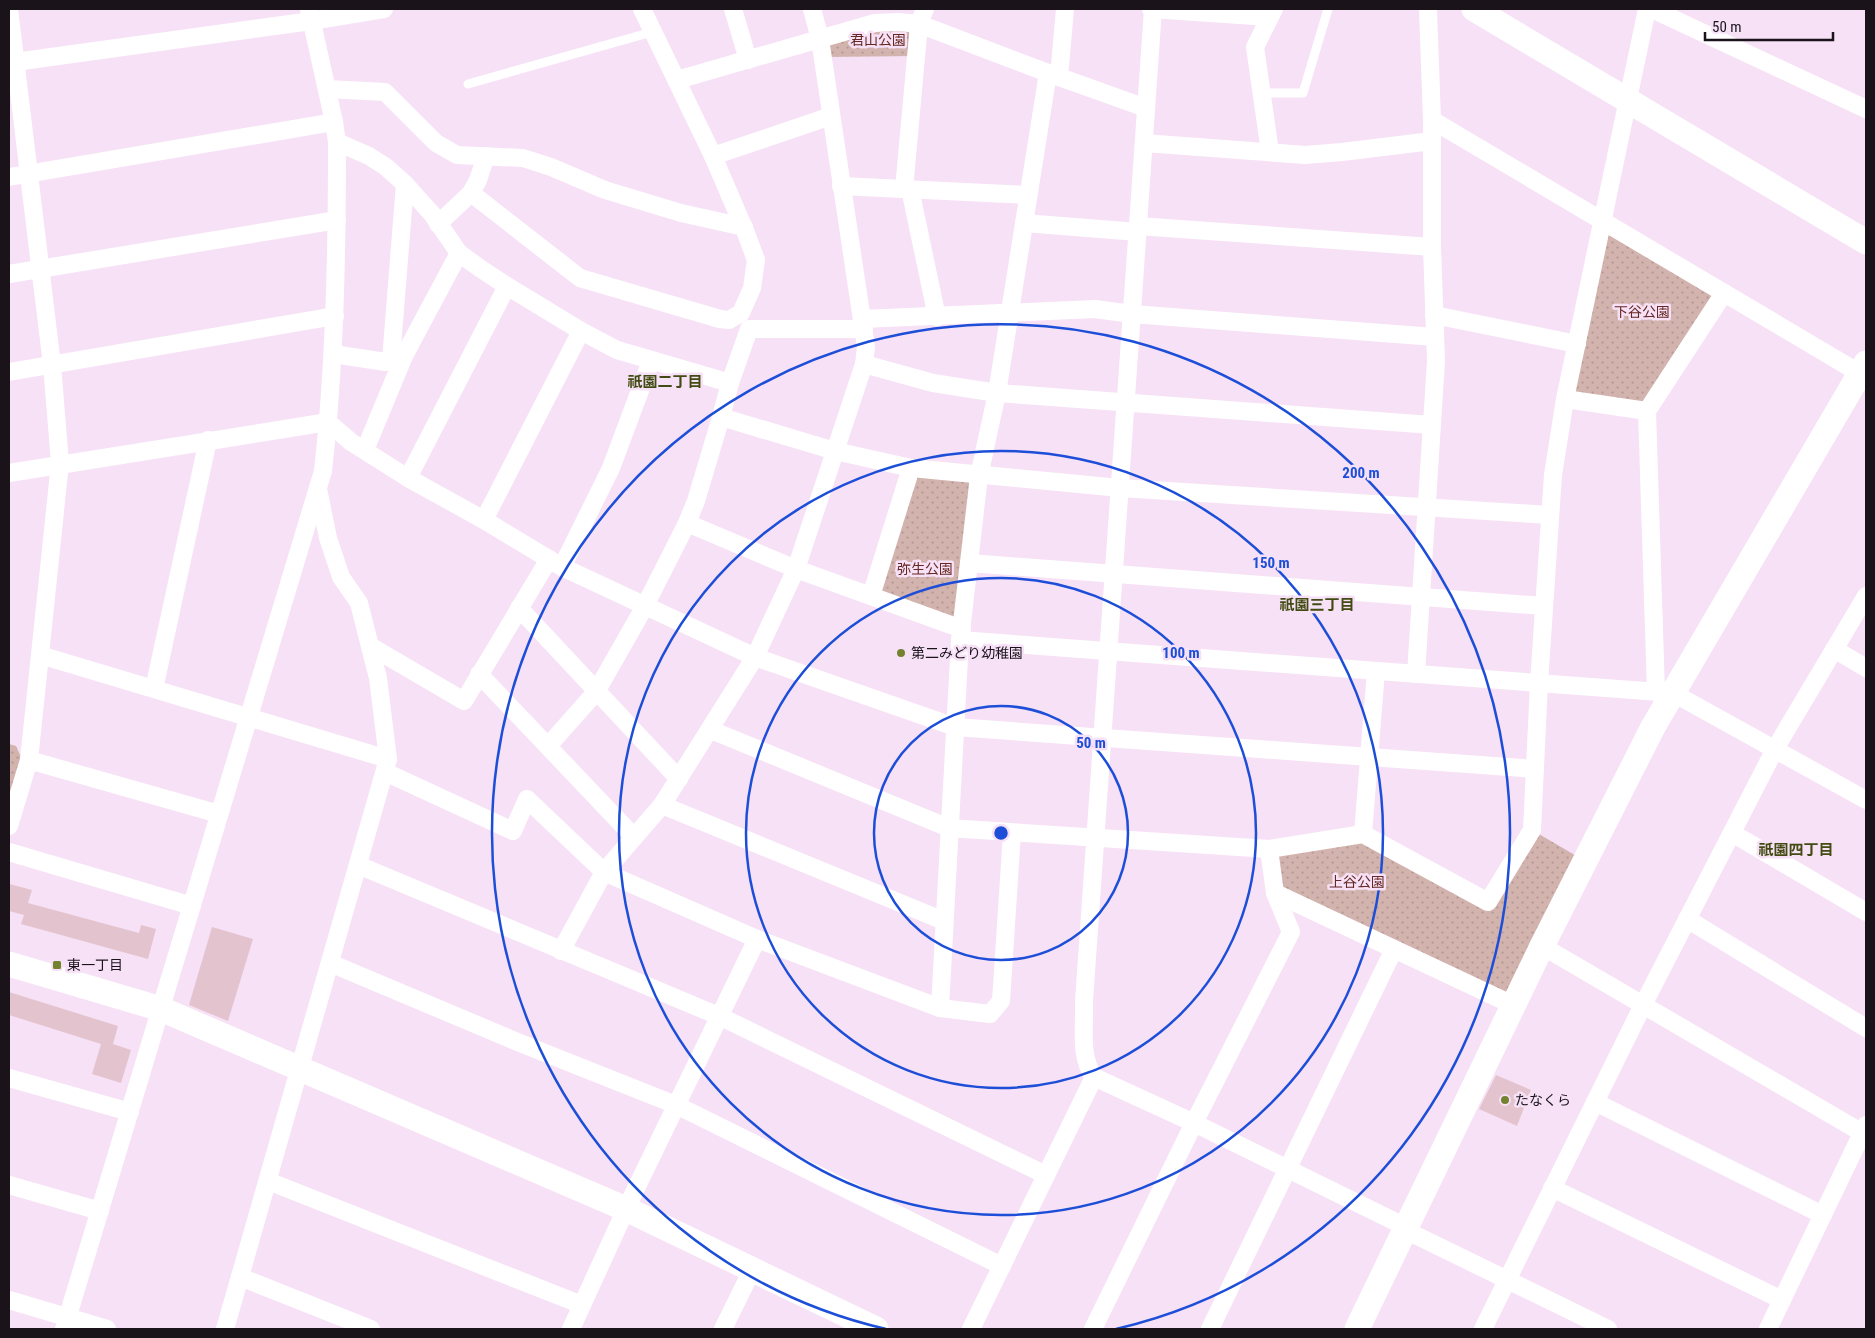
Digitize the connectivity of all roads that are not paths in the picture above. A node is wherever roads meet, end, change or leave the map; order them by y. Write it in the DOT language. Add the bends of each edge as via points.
graph roads {
  1 [pos="9,9"];
  2 [pos="384,9"];
  3 [pos="642,9"];
  4 [pos="733,9"];
  5 [pos="812,9"];
  6 [pos="1065,9"];
  7 [pos="1152,9"];
  8 [pos="1328,9"];
  9 [pos="1428,9"];
  10 [pos="1474,9"];
  11 [pos="1647,9"];
  12 [pos="1652,9"];
  13 [pos="1272,13"];
  14 [pos="310,15"];
  15 [pos="874,16"];
  16 [pos="922,16"];
  17 [pos="652,32"];
  18 [pos="820,39"];
  19 [pos="748,60"];
  20 [pos="15,62"];
  21 [pos="1053,75"];
  22 [pos="676,80"];
  23 [pos="468,84"];
  24 [pos="326,89"];
  25 [pos="1262,93"];
  26 [pos="1628,100"];
  27 [pos="1146,108"];
  28 [pos="1866,109"];
  29 [pos="831,116"];
  30 [pos="1432,120"];
  31 [pos="334,122"];
  32 [pos="1432,141"];
  33 [pos="337,142"];
  34 [pos="1144,143"];
  35 [pos="1270,152"];
  36 [pos="486,156"];
  37 [pos="713,156"];
  38 [pos="28,174"];
  39 [pos="9,177"];
  40 [pos="405,184"];
  41 [pos="841,186"];
  42 [pos="907,189"];
  43 [pos="471,193"];
  44 [pos="1028,195"];
  45 [pos="337,220"];
  46 [pos="1603,221"];
  47 [pos="1024,223"];
  48 [pos="438,224"];
  49 [pos="744,227"];
  50 [pos="1138,229"];
  51 [pos="1866,242"];
  52 [pos="1432,247"];
  53 [pos="459,253"];
  54 [pos="40,269"];
  55 [pos="9,274"];
  56 [pos="507,286"];
  57 [pos="1724,293"];
  58 [pos="1010,312"];
  59 [pos="1132,314"];
  60 [pos="1434,314"];
  61 [pos="335,316"];
  62 [pos="937,317"];
  63 [pos="863,324"];
  64 [pos="581,331"];
  65 [pos="1435,337"];
  66 [pos="1577,344"];
  67 [pos="333,354"];
  68 [pos="398,358"];
  69 [pos="650,361"];
  70 [pos="864,364"];
  71 [pos="52,365"];
  72 [pos="1864,371"];
  73 [pos="9,372"];
  74 [pos="730,383"];
  75 [pos="997,393"];
  76 [pos="1565,399"];
  77 [pos="1126,402"];
  78 [pos="1647,411"];
  79 [pos="721,417"];
  80 [pos="328,422"];
  81 [pos="1432,425"];
  82 [pos="208,440"];
  83 [pos="365,450"];
  84 [pos="836,451"];
  85 [pos="60,463"];
  86 [pos="911,468"];
  87 [pos="9,473"];
  88 [pos="979,476"];
  89 [pos="408,478"];
  90 [pos="318,487"];
  91 [pos="1120,488"];
  92 [pos="1426,507"];
  93 [pos="1550,515"];
  94 [pos="484,520"];
  95 [pos="687,523"];
  96 [pos="555,563"];
  97 [pos="969,563"];
  98 [pos="796,569"];
  99 [pos="1114,574"];
  100 [pos="871,596"];
  101 [pos="1420,596"];
  102 [pos="1866,596"];
  103 [pos="645,606"];
  104 [pos="1544,606"];
  105 [pos="519,608"];
  106 [pos="961,634"];
  107 [pos="370,646"];
  108 [pos="1834,649"];
  109 [pos="1109,651"];
  110 [pos="40,655"];
  111 [pos="755,657"];
  112 [pos="1866,668"];
  113 [pos="1376,671"];
  114 [pos="479,674"];
  115 [pos="1416,674"];
  116 [pos="1539,683"];
  117 [pos="154,689"];
  118 [pos="596,692"];
  119 [pos="1664,692"];
  120 [pos="249,716"];
  121 [pos="955,727"];
  122 [pos="710,730"];
  123 [pos="1103,738"];
  124 [pos="548,746"];
  125 [pos="1775,748"];
  126 [pos="1369,757"];
  127 [pos="29,760"];
  128 [pos="386,766"];
  129 [pos="1535,769"];
  130 [pos="679,779"];
  131 [pos="1866,800"];
  132 [pos="662,805"];
  133 [pos="219,814"];
  134 [pos="9,826"];
  135 [pos="949,828"];
  136 [pos="1012,833"];
  137 [pos="1732,833"];
  138 [pos="1363,834"];
  139 [pos="634,837"];
  140 [pos="1096,839"];
  141 [pos="1269,849"];
  142 [pos="9,852"];
  143 [pos="358,865"];
  144 [pos="604,872"];
  145 [pos="1275,893"];
  146 [pos="192,906"];
  147 [pos="1304,906"];
  148 [pos="1866,912"];
  149 [pos="1687,919"];
  150 [pos="944,921"];
  151 [pos="1291,932"];
  152 [pos="757,939"];
  153 [pos="1542,946"];
  154 [pos="1394,949"];
  155 [pos="561,951"];
  156 [pos="330,963"];
  157 [pos="9,964"];
  158 [pos="1514,1005"];
  159 [pos="1643,1005"];
  160 [pos="940,1008"];
  161 [pos="160,1009"];
  162 [pos="719,1016"];
  163 [pos="1866,1028"];
  164 [pos="300,1069"];
  165 [pos="1094,1077"];
  166 [pos="9,1078"];
  167 [pos="1595,1102"];
  168 [pos="676,1105"];
  169 [pos="130,1112"];
  170 [pos="1194,1123"];
  171 [pos="1865,1131"];
  172 [pos="1288,1168"];
  173 [pos="1046,1175"];
  174 [pos="268,1181"];
  175 [pos="9,1185"];
  176 [pos="1552,1188"];
  177 [pos="626,1209"];
  178 [pos="100,1211"];
  179 [pos="1823,1215"];
  180 [pos="1405,1228"];
  181 [pos="1002,1266"];
  182 [pos="752,1270"];
  183 [pos="240,1277"];
  184 [pos="1507,1280"];
  185 [pos="9,1300"];
  186 [pos="1782,1300"];
  187 [pos="582,1305"];
  188 [pos="66,1324"];
  189 [pos="107,1329"];
  190 [pos="226,1329"];
  191 [pos="371,1329"];
  192 [pos="571,1329"];
  193 [pos="723,1329"];
  194 [pos="876,1329"];
  195 [pos="971,1329"];
  196 [pos="1094,1329"];
  197 [pos="1210,1329"];
  198 [pos="1357,1329"];
  199 [pos="1483,1329"];
  200 [pos="1608,1329"];
  201 [pos="1768,1329"];
  1 -- 20 [label="street"];
  2 -- 14 [label="street"];
  3 -- 17 [label="street"];
  4 -- 19 [label="street"];
  5 -- 18 [label="street"];
  6 -- 21 [label="street"];
  7 -- 13 [label="street"];
  7 -- 27 [label="street"];
  8 -- 25 [label="lane" via="1303,93"];
  9 -- 30 [label="street"];
  10 -- 26 [label="street"];
  11 -- 26 [label="street"];
  12 -- 28 [label="street"];
  13 -- 25 [label="street" via="1254,47"];
  14 -- 20 [label="street"];
  14 -- 24 [label="street"];
  15 -- 16 [label="street" via="898,22"];
  15 -- 18 [label="street"];
  16 -- 21 [label="street"];
  16 -- 42 [label="street"];
  17 -- 22 [label="street"];
  17 -- 23 [label="lane"];
  18 -- 19 [label="street"];
  18 -- 29 [label="street"];
  19 -- 22 [label="street"];
  20 -- 38 [label="street"];
  21 -- 27 [label="street"];
  21 -- 44 [label="street"];
  22 -- 37 [label="street"];
  24 -- 31 [label="street"];
  24 -- 36 [label="street" via="385,92 436,143 457,155"];
  25 -- 35 [label="street"];
  26 -- 46 [label="street"];
  26 -- 51 [label="street"];
  27 -- 34 [label="street"];
  29 -- 37 [label="street"];
  29 -- 41 [label="street"];
  30 -- 32 [label="street"];
  30 -- 46 [label="street"];
  31 -- 33 [label="street"];
  31 -- 38 [label="street"];
  32 -- 35 [label="street" via="1314,154"];
  32 -- 52 [label="street"];
  33 -- 40 [label="street" via="369,156"];
  33 -- 45 [label="street"];
  34 -- 35 [label="street"];
  34 -- 50 [label="street"];
  36 -- 43 [label="street"];
  36 -- 49 [label="street" via="523,158 681,213"];
  37 -- 49 [label="street"];
  38 -- 39 [label="street"];
  38 -- 54 [label="street"];
  40 -- 48 [label="street"];
  40 -- 68 [label="street"];
  41 -- 42 [label="street"];
  41 -- 63 [label="street"];
  42 -- 44 [label="street"];
  42 -- 62 [label="street"];
  43 -- 48 [label="street"];
  43 -- 49 [label="street" via="580,278 720,319 729,320 741,313 752,288 756,260"];
  44 -- 47 [label="street"];
  45 -- 54 [label="street"];
  45 -- 61 [label="street"];
  46 -- 57 [label="street"];
  46 -- 66 [label="street"];
  47 -- 50 [label="street"];
  47 -- 58 [label="street"];
  48 -- 53 [label="street"];
  50 -- 52 [label="street"];
  50 -- 59 [label="street"];
  52 -- 60 [label="street"];
  53 -- 56 [label="street"];
  53 -- 68 [label="street"];
  54 -- 55 [label="street"];
  54 -- 71 [label="street"];
  56 -- 64 [label="street"];
  56 -- 89 [label="street"];
  57 -- 72 [label="street"];
  57 -- 78 [label="street"];
  58 -- 59 [label="street" via="1095,309"];
  58 -- 62 [label="street"];
  58 -- 75 [label="street"];
  59 -- 65 [label="street"];
  59 -- 77 [label="street"];
  60 -- 65 [label="street"];
  60 -- 66 [label="street"];
  61 -- 67 [label="street"];
  61 -- 71 [label="street"];
  62 -- 63 [label="street"];
  63 -- 70 [label="street"];
  63 -- 74 [label="street" via="749,329"];
  64 -- 69 [label="street" via="617,350"];
  64 -- 94 [label="street"];
  65 -- 81 [label="street"];
  66 -- 76 [label="street"];
  67 -- 68 [label="street" via="386,362"];
  67 -- 80 [label="street"];
  68 -- 83 [label="street"];
  69 -- 74 [label="street"];
  69 -- 96 [label="street" via="612,468"];
  70 -- 75 [label="street" via="933,383"];
  70 -- 84 [label="street"];
  71 -- 73 [label="street"];
  71 -- 85 [label="street"];
  72 -- 119 [label="street"];
  74 -- 79 [label="street"];
  75 -- 77 [label="street"];
  75 -- 88 [label="street"];
  76 -- 78 [label="street"];
  76 -- 93 [label="street"];
  77 -- 81 [label="street"];
  77 -- 91 [label="street"];
  78 -- 119 [label="street"];
  79 -- 84 [label="street"];
  79 -- 95 [label="street"];
  80 -- 82 [label="street"];
  80 -- 83 [label="street" via="350,442"];
  80 -- 90 [label="street" via="323,472"];
  81 -- 92 [label="street"];
  82 -- 85 [label="street"];
  82 -- 117 [label="street"];
  83 -- 89 [label="street"];
  84 -- 86 [label="street"];
  84 -- 98 [label="street"];
  85 -- 87 [label="street"];
  85 -- 110 [label="street"];
  86 -- 88 [label="street"];
  86 -- 100 [label="street"];
  88 -- 91 [label="street"];
  88 -- 97 [label="street"];
  89 -- 94 [label="street"];
  90 -- 107 [label="street" via="328,538 341,577 359,603"];
  90 -- 120 [label="street"];
  91 -- 92 [label="street"];
  91 -- 99 [label="street"];
  92 -- 93 [label="street"];
  92 -- 101 [label="street"];
  93 -- 104 [label="street"];
  94 -- 96 [label="street"];
  95 -- 98 [label="street"];
  95 -- 103 [label="street"];
  96 -- 103 [label="street"];
  96 -- 105 [label="street"];
  97 -- 99 [label="street"];
  97 -- 106 [label="street"];
  98 -- 100 [label="street"];
  98 -- 111 [label="street"];
  99 -- 101 [label="street"];
  99 -- 109 [label="street"];
  100 -- 106 [label="street"];
  101 -- 104 [label="street"];
  101 -- 115 [label="street"];
  102 -- 108 [label="street"];
  103 -- 111 [label="street"];
  103 -- 118 [label="street"];
  104 -- 116 [label="street"];
  105 -- 114 [label="street"];
  105 -- 118 [label="street"];
  106 -- 109 [label="street"];
  106 -- 121 [label="street"];
  107 -- 114 [label="street" via="464,701"];
  107 -- 128 [label="street" via="378,678"];
  108 -- 112 [label="street"];
  108 -- 125 [label="street"];
  109 -- 113 [label="street"];
  109 -- 123 [label="street"];
  110 -- 117 [label="street"];
  110 -- 127 [label="street"];
  111 -- 121 [label="street"];
  111 -- 122 [label="street"];
  113 -- 115 [label="street"];
  113 -- 126 [label="street"];
  114 -- 124 [label="street"];
  115 -- 116 [label="street"];
  116 -- 119 [label="street"];
  116 -- 129 [label="street"];
  117 -- 120 [label="street"];
  118 -- 124 [label="street"];
  118 -- 130 [label="street"];
  119 -- 125 [label="street"];
  119 -- 153 [label="street" via="1653,727"];
  120 -- 128 [label="street"];
  120 -- 133 [label="street"];
  121 -- 123 [label="street"];
  121 -- 135 [label="street"];
  122 -- 130 [label="street"];
  122 -- 135 [label="street"];
  123 -- 126 [label="street"];
  123 -- 140 [label="street"];
  124 -- 139 [label="street"];
  125 -- 131 [label="street"];
  125 -- 137 [label="street"];
  126 -- 129 [label="street"];
  126 -- 138 [label="street"];
  127 -- 133 [label="street"];
  127 -- 134 [label="street"];
  128 -- 143 [label="street"];
  128 -- 144 [label="street" via="513,831 527,799"];
  129 -- 138 [label="street" via="1532,830 1488,902"];
  130 -- 132 [label="street"];
  132 -- 139 [label="street"];
  132 -- 150 [label="street"];
  133 -- 146 [label="street"];
  135 -- 136 [label="street"];
  135 -- 150 [label="street"];
  136 -- 140 [label="street"];
  136 -- 160 [label="street" via="1001,1001 990,1014"];
  137 -- 148 [label="street"];
  137 -- 149 [label="street"];
  138 -- 141 [label="street"];
  139 -- 144 [label="street"];
  140 -- 141 [label="street"];
  140 -- 165 [label="street" via="1084,1001 1085,1054 1087,1068"];
  141 -- 145 [label="street"];
  142 -- 146 [label="street"];
  143 -- 155 [label="street"];
  143 -- 156 [label="street"];
  144 -- 152 [label="street"];
  144 -- 155 [label="street"];
  145 -- 147 [label="street"];
  145 -- 151 [label="street"];
  146 -- 161 [label="street"];
  147 -- 151 [label="street"];
  147 -- 154 [label="street"];
  149 -- 159 [label="street"];
  149 -- 163 [label="street"];
  150 -- 160 [label="street"];
  151 -- 170 [label="street"];
  152 -- 160 [label="street"];
  152 -- 162 [label="street"];
  153 -- 158 [label="street"];
  153 -- 159 [label="street"];
  154 -- 158 [label="street"];
  154 -- 172 [label="street"];
  155 -- 162 [label="street"];
  156 -- 164 [label="street"];
  156 -- 168 [label="street"];
  157 -- 161 [label="street"];
  158 -- 180 [label="street"];
  159 -- 167 [label="street"];
  159 -- 171 [label="street"];
  161 -- 164 [label="street"];
  161 -- 169 [label="street"];
  162 -- 168 [label="street"];
  162 -- 173 [label="street"];
  164 -- 174 [label="street"];
  164 -- 177 [label="street"];
  165 -- 170 [label="street"];
  165 -- 173 [label="street"];
  166 -- 169 [label="street"];
  167 -- 176 [label="street"];
  167 -- 179 [label="street"];
  168 -- 177 [label="street"];
  168 -- 181 [label="street"];
  169 -- 178 [label="street"];
  170 -- 172 [label="street"];
  170 -- 196 [label="street"];
  171 -- 179 [label="street"];
  172 -- 180 [label="street"];
  172 -- 197 [label="street"];
  173 -- 181 [label="street"];
  174 -- 183 [label="street"];
  174 -- 187 [label="street"];
  175 -- 178 [label="street"];
  176 -- 184 [label="street"];
  176 -- 186 [label="street"];
  177 -- 182 [label="street"];
  177 -- 187 [label="street"];
  178 -- 188 [label="street"];
  179 -- 186 [label="street"];
  180 -- 184 [label="street"];
  180 -- 198 [label="street"];
  181 -- 195 [label="street"];
  182 -- 193 [label="street"];
  182 -- 194 [label="street"];
  183 -- 190 [label="street"];
  183 -- 191 [label="street"];
  184 -- 199 [label="street"];
  184 -- 200 [label="street"];
  185 -- 188 [label="street"];
  186 -- 201 [label="street"];
  187 -- 192 [label="street"];
  188 -- 189 [label="street"];
}
